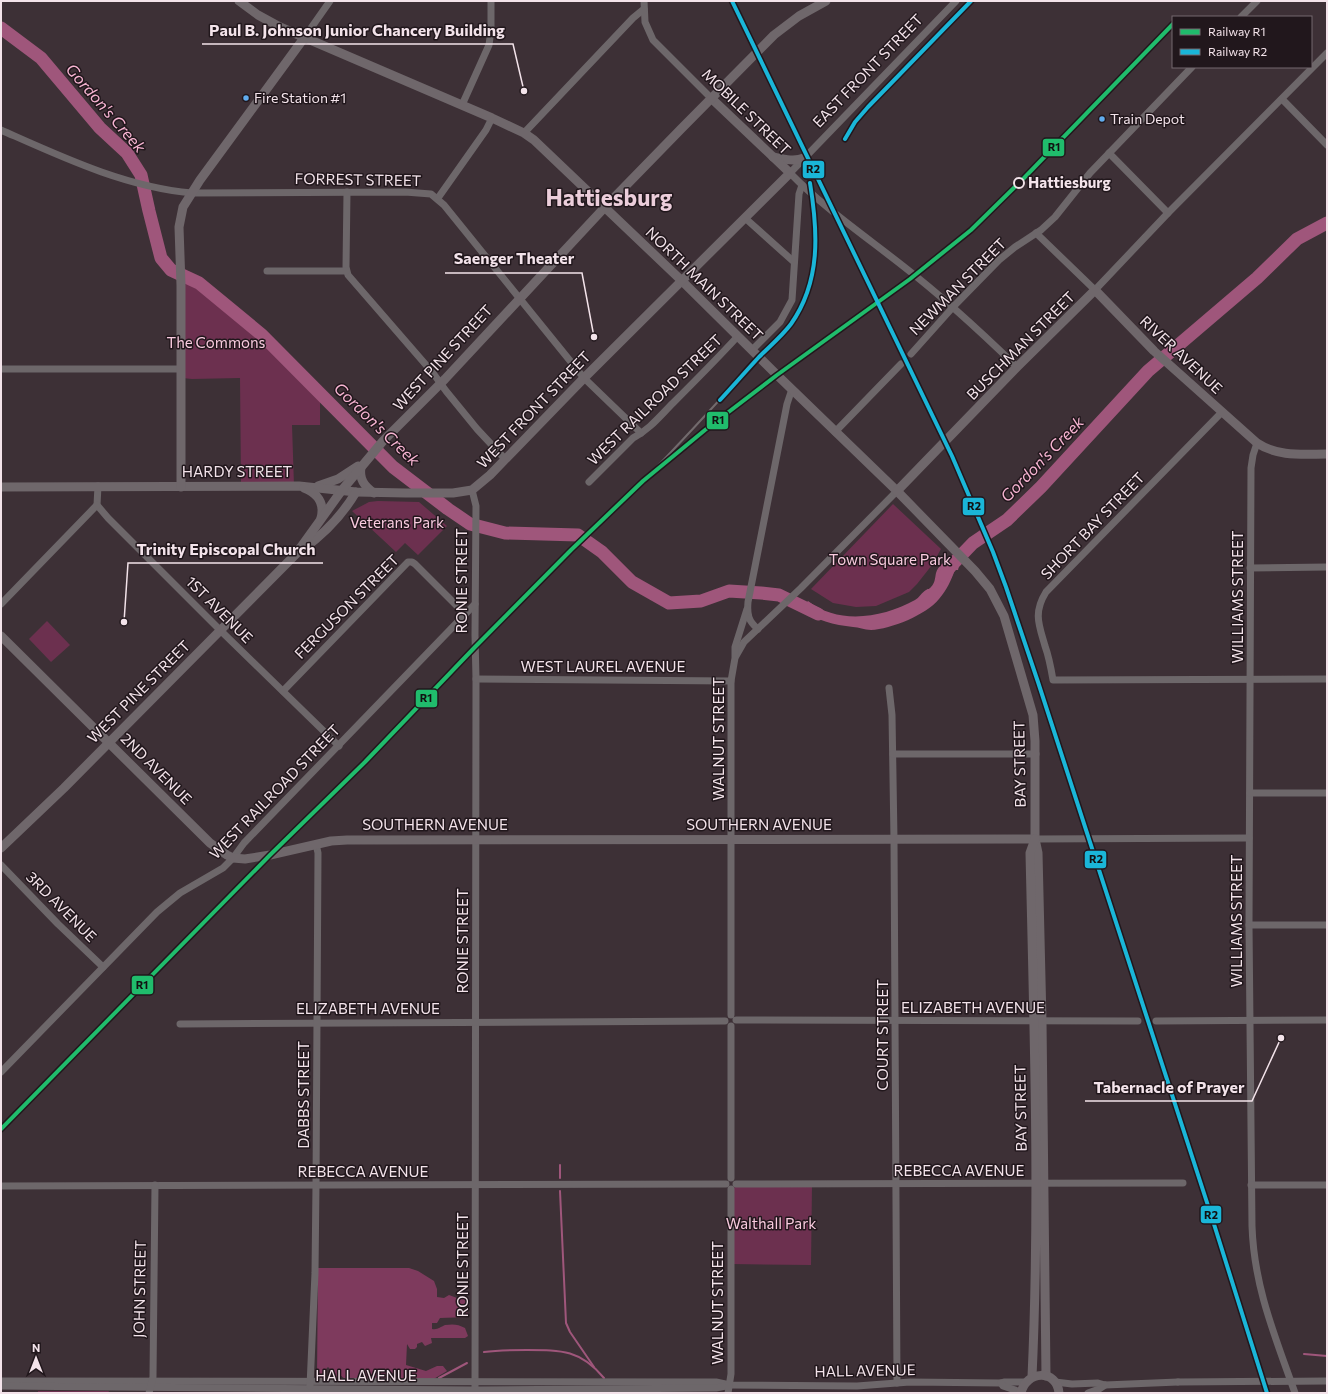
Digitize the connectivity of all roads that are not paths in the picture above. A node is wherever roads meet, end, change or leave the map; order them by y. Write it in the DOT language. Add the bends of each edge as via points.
graph roads {
  1 [pos="239,1"];
  2 [pos="330,1"];
  3 [pos="491,1"];
  4 [pos="644,1"];
  5 [pos="826,1"];
  6 [pos="956,1"];
  7 [pos="1257,1"];
  8 [pos="644,9"];
  9 [pos="1242,16"];
  10 [pos="304,38"];
  11 [pos="1327,53"];
  12 [pos="1191,68"];
  13 [pos="711,98"];
  14 [pos="1282,99"];
  15 [pos="462,105"];
  16 [pos="492,118"];
  17 [pos="1,130"];
  18 [pos="524,133"];
  19 [pos="1327,145"];
  20 [pos="1109,153"];
  21 [pos="773,157"];
  22 [pos="804,158"];
  23 [pos="790,173"];
  24 [pos="802,185"];
  25 [pos="347,192"];
  26 [pos="192,193"];
  27 [pos="438,198"];
  28 [pos="605,207"];
  29 [pos="1168,213"];
  30 [pos="745,218"];
  31 [pos="1036,233"];
  32 [pos="794,262"];
  33 [pos="267,271"];
  34 [pos="346,271"];
  35 [pos="682,281"];
  36 [pos="1095,290"];
  37 [pos="519,298"];
  38 [pos="953,307"];
  39 [pos="738,336"];
  40 [pos="752,350"];
  41 [pos="911,354"];
  42 [pos="901,364"];
  43 [pos="1018,367"];
  44 [pos="1,369"];
  45 [pos="181,369"];
  46 [pos="584,378"];
  47 [pos="440,383"];
  48 [pos="792,389"];
  49 [pos="1222,412"];
  50 [pos="835,432"];
  51 [pos="641,434"];
  52 [pos="1258,443"];
  53 [pos="1327,454"];
  54 [pos="368,459"];
  55 [pos="505,459"];
  56 [pos="361,468"];
  57 [pos="589,482"];
  58 [pos="98,486"];
  59 [pos="299,486"];
  60 [pos="1,487"];
  61 [pos="181,487"];
  62 [pos="313,487"];
  63 [pos="342,490"];
  64 [pos="472,490"];
  65 [pos="356,492"];
  66 [pos="897,492"];
  67 [pos="374,493"];
  68 [pos="97,505"];
  69 [pos="321,519"];
  70 [pos="296,554"];
  71 [pos="966,562"];
  72 [pos="1327,567"];
  73 [pos="1250,568"];
  74 [pos="1,604"];
  75 [pos="475,604"];
  76 [pos="748,606"];
  77 [pos="465,614"];
  78 [pos="758,629"];
  79 [pos="221,631"];
  80 [pos="1,636"];
  81 [pos="735,658"];
  82 [pos="1250,678"];
  83 [pos="476,679"];
  84 [pos="1327,679"];
  85 [pos="730,680"];
  86 [pos="889,688"];
  87 [pos="283,691"];
  88 [pos="109,742"];
  89 [pos="339,746"];
  90 [pos="893,754"];
  91 [pos="1036,754"];
  92 [pos="1250,793"];
  93 [pos="1327,793"];
  94 [pos="1249,838"];
  95 [pos="731,839"];
  96 [pos="894,839"];
  97 [pos="1035,839"];
  98 [pos="476,840"];
  99 [pos="316,844"];
  100 [pos="1,848"];
  101 [pos="233,858"];
  102 [pos="1,865"];
  103 [pos="1249,925"];
  104 [pos="1327,925"];
  105 [pos="103,967"];
  106 [pos="730,1014"];
  107 [pos="1251,1019"];
  108 [pos="736,1020"];
  109 [pos="1327,1020"];
  110 [pos="724,1021"];
  111 [pos="896,1021"];
  112 [pos="1038,1021"];
  113 [pos="1138,1021"];
  114 [pos="1156,1021"];
  115 [pos="318,1022"];
  116 [pos="476,1022"];
  117 [pos="180,1024"];
  118 [pos="730,1026"];
  119 [pos="1,1072"];
  120 [pos="1040,1183"];
  121 [pos="1183,1183"];
  122 [pos="475,1184"];
  123 [pos="731,1184"];
  124 [pos="896,1184"];
  125 [pos="154,1185"];
  126 [pos="316,1185"];
  127 [pos="1251,1185"];
  128 [pos="1327,1185"];
  129 [pos="1,1186"];
  130 [pos="1046,1376"];
  131 [pos="1029,1379"];
  132 [pos="1,1381"];
  133 [pos="1327,1381"];
  134 [pos="476,1382"];
  135 [pos="897,1382"];
  136 [pos="1055,1382"];
  137 [pos="1001,1383"];
  138 [pos="730,1385"];
  139 [pos="1105,1385"];
  140 [pos="1,1386"];
  141 [pos="150,1387"];
  142 [pos="310,1388"];
  143 [pos="857,1389"];
  144 [pos="475,1391"];
  145 [pos="728,1393"];
  146 [pos="1021,1393"];
  147 [pos="1059,1393"];
  148 [pos="1088,1393"];
  149 [pos="1294,1393"];
  1 -- 10 [label="main road, NORTH MAIN STREET" via="258,16"];
  2 -- 10 [label="street"];
  3 -- 15 [label="street" via="489,45"];
  4 -- 8 [label="street, MOBILE STREET"];
  5 -- 13 [label="main road, WEST PINE STREET" via="774,34"];
  6 -- 22 [label="street, EAST FRONT STREET"];
  7 -- 9 [label="street"];
  8 -- 13 [label="street, MOBILE STREET" via="647,29 652,40"];
  8 -- 18 [label="street"];
  10 -- 15 [label="main road, NORTH MAIN STREET"];
  10 -- 26 [label="main road"];
  11 -- 14 [label="street, BUSCHMAN STREET"];
  12 -- 20 [label="street, NEWMAN STREET"];
  13 -- 21 [label="main road, MOBILE STREET"];
  13 -- 28 [label="main road, WEST PINE STREET"];
  14 -- 19 [label="street"];
  14 -- 29 [label="street, BUSCHMAN STREET"];
  15 -- 16 [label="main road, NORTH MAIN STREET"];
  16 -- 18 [label="main road, NORTH MAIN STREET"];
  16 -- 27 [label="street"];
  17 -- 26 [label="street, FORREST STREET" via="126,181"];
  18 -- 28 [label="main road, NORTH MAIN STREET" via="549,153"];
  20 -- 29 [label="street"];
  20 -- 31 [label="street, NEWMAN STREET" via="1055,217"];
  21 -- 22 [label="main road" via="790,160"];
  21 -- 23 [label="main road, MOBILE STREET"];
  22 -- 23 [label="street, EAST FRONT STREET"];
  23 -- 24 [label="street, MOBILE STREET"];
  23 -- 30 [label="main road, EAST FRONT STREET"];
  24 -- 32 [label="street" via="799,194"];
  24 -- 38 [label="street, MOBILE STREET"];
  25 -- 26 [label="street, FORREST STREET"];
  25 -- 27 [label="street, FORREST STREET" via="428,193"];
  25 -- 34 [label="street"];
  26 -- 45 [label="main road" via="183,207 180,219"];
  27 -- 37 [label="street, FORREST STREET"];
  28 -- 35 [label="main road, NORTH MAIN STREET"];
  28 -- 37 [label="main road, WEST PINE STREET"];
  29 -- 36 [label="street, BUSCHMAN STREET"];
  30 -- 32 [label="street"];
  30 -- 35 [label="main road, EAST FRONT STREET"];
  31 -- 36 [label="street, RIVER AVENUE"];
  31 -- 38 [label="street, NEWMAN STREET" via="1008,252"];
  32 -- 40 [label="street" via="789,306 780,322"];
  33 -- 34 [label="street"];
  34 -- 47 [label="street"];
  35 -- 39 [label="main road, NORTH MAIN STREET"];
  35 -- 46 [label="main road, WEST FRONT STREET"];
  36 -- 43 [label="main road, BUSCHMAN STREET"];
  36 -- 49 [label="main road, RIVER AVENUE" via="1154,351"];
  37 -- 46 [label="street, FORREST STREET"];
  37 -- 47 [label="main road, WEST PINE STREET"];
  38 -- 41 [label="street, NEWMAN STREET"];
  38 -- 43 [label="street, MOBILE STREET"];
  39 -- 40 [label="main road, NORTH MAIN STREET"];
  39 -- 51 [label="street, WEST RAILROAD STREET"];
  40 -- 48 [label="main road, NORTH MAIN STREET"];
  42 -- 50 [label="street"];
  43 -- 66 [label="main road, BUSCHMAN STREET"];
  44 -- 45 [label="street"];
  45 -- 61 [label="main road"];
  46 -- 51 [label="street, FORREST STREET"];
  46 -- 55 [label="main road, WEST FRONT STREET"];
  47 -- 54 [label="main road, WEST PINE STREET"];
  47 -- 55 [label="street"];
  48 -- 50 [label="main road, NORTH MAIN STREET"];
  48 -- 76 [label="street, WALNUT STREET"];
  49 -- 52 [label="main road, RIVER AVENUE"];
  49 -- 82 [label="street, SHORT BAY STREET" via="1046,592 1038,608 1038,620 1053,680"];
  50 -- 66 [label="main road, NORTH MAIN STREET"];
  51 -- 57 [label="street, WEST RAILROAD STREET" via="633,438"];
  52 -- 53 [label="main road, RIVER AVENUE" via="1278,453"];
  52 -- 73 [label="street, WILLIAMS STREET" via="1251,468"];
  54 -- 56 [label="main road, WEST PINE STREET"];
  54 -- 62 [label="main road" via="329,483"];
  55 -- 64 [label="main road, WEST FRONT STREET"];
  56 -- 63 [label="main road, WEST PINE STREET"];
  56 -- 67 [label="main road" via="363,483"];
  58 -- 60 [label="main road, HARDY STREET"];
  58 -- 61 [label="main road, HARDY STREET"];
  58 -- 68 [label="street"];
  59 -- 61 [label="main road, HARDY STREET"];
  59 -- 62 [label="main road, HARDY STREET"];
  59 -- 69 [label="main road" via="309,490 319,499 323,508"];
  62 -- 63 [label="main road, HARDY STREET"];
  63 -- 65 [label="main road, HARDY STREET"];
  63 -- 69 [label="main road, WEST PINE STREET"];
  64 -- 67 [label="main road, HARDY STREET" via="453,493"];
  64 -- 75 [label="street, RONIE STREET" via="476,506"];
  65 -- 67 [label="main road, HARDY STREET"];
  65 -- 70 [label="main road, WEST PINE STREET" via="341,515 314,542"];
  66 -- 71 [label="main road, NORTH MAIN STREET"];
  66 -- 78 [label="street, BUSCHMAN STREET"];
  68 -- 74 [label="street"];
  68 -- 79 [label="street, 1ST AVENUE"];
  69 -- 70 [label="main road, WEST PINE STREET"];
  70 -- 79 [label="main road, WEST PINE STREET"];
  71 -- 91 [label="main road, BAY STREET" via="990,589 1004,616 1032,712"];
  72 -- 73 [label="street"];
  73 -- 82 [label="street, WILLIAMS STREET"];
  75 -- 77 [label="street, WEST RAILROAD STREET"];
  75 -- 83 [label="street, RONIE STREET"];
  76 -- 78 [label="street" via="747,615 750,622"];
  76 -- 81 [label="street, WALNUT STREET" via="735,647"];
  77 -- 87 [label="street, FERGUSON STREET" via="415,564 408,562"];
  77 -- 89 [label="street, WEST RAILROAD STREET"];
  78 -- 81 [label="street, BUSCHMAN STREET" via="744,642"];
  79 -- 87 [label="street, 1ST AVENUE"];
  79 -- 88 [label="main road, WEST PINE STREET"];
  80 -- 88 [label="main road, 2ND AVENUE"];
  81 -- 85 [label="street, WALNUT STREET"];
  82 -- 84 [label="street"];
  82 -- 92 [label="street, WILLIAMS STREET"];
  83 -- 85 [label="street, WEST LAUREL AVENUE"];
  83 -- 98 [label="street, RONIE STREET"];
  85 -- 95 [label="street, WALNUT STREET"];
  86 -- 90 [label="street, COURT STREET"];
  87 -- 89 [label="street, 1ST AVENUE"];
  88 -- 100 [label="main road, WEST PINE STREET"];
  88 -- 101 [label="main road, 2ND AVENUE" via="210,843"];
  89 -- 101 [label="street, WEST RAILROAD STREET" via="244,843"];
  90 -- 91 [label="street"];
  90 -- 96 [label="street, COURT STREET"];
  91 -- 97 [label="main road, BAY STREET"];
  92 -- 93 [label="street"];
  92 -- 94 [label="street, WILLIAMS STREET"];
  94 -- 97 [label="street, SOUTHERN AVENUE"];
  94 -- 103 [label="street, WILLIAMS STREET"];
  95 -- 96 [label="main road, SOUTHERN AVENUE"];
  95 -- 98 [label="main road, SOUTHERN AVENUE"];
  95 -- 106 [label="street, WALNUT STREET"];
  96 -- 97 [label="main road, SOUTHERN AVENUE"];
  96 -- 111 [label="street, COURT STREET"];
  97 -- 112 [label="main road, BAY STREET" via="1030,853"];
  98 -- 99 [label="main road, SOUTHERN AVENUE" via="347,840"];
  98 -- 116 [label="street, RONIE STREET"];
  99 -- 101 [label="main road, SOUTHERN AVENUE" via="250,859"];
  99 -- 115 [label="street, DABBS STREET"];
  101 -- 105 [label="street, WEST RAILROAD STREET" via="223,868 180,893 157,912"];
  102 -- 105 [label="street, 3RD AVENUE"];
  103 -- 104 [label="street"];
  103 -- 107 [label="street, WILLIAMS STREET"];
  105 -- 119 [label="street, WEST RAILROAD STREET"];
  106 -- 108 [label="street"];
  106 -- 110 [label="street"];
  107 -- 109 [label="street"];
  107 -- 114 [label="street"];
  107 -- 127 [label="street, WILLIAMS STREET"];
  108 -- 111 [label="street, ELIZABETH AVENUE"];
  108 -- 118 [label="street" via="735,1024"];
  110 -- 116 [label="street, ELIZABETH AVENUE"];
  110 -- 118 [label="street"];
  111 -- 112 [label="street, ELIZABETH AVENUE"];
  111 -- 124 [label="street, COURT STREET"];
  112 -- 113 [label="street, ELIZABETH AVENUE"];
  112 -- 120 [label="main road, BAY STREET"];
  115 -- 116 [label="street, ELIZABETH AVENUE"];
  115 -- 117 [label="street, ELIZABETH AVENUE"];
  115 -- 126 [label="street, DABBS STREET"];
  116 -- 122 [label="street, RONIE STREET"];
  118 -- 123 [label="street, WALNUT STREET"];
  120 -- 121 [label="street, REBECCA AVENUE"];
  120 -- 124 [label="street, REBECCA AVENUE"];
  120 -- 130 [label="main road, BAY STREET"];
  120 -- 131 [label="main road, BAY STREET" via="1035,1308"];
  122 -- 123 [label="street, REBECCA AVENUE"];
  122 -- 126 [label="street, REBECCA AVENUE"];
  122 -- 134 [label="street, RONIE STREET"];
  123 -- 124 [label="street, REBECCA AVENUE"];
  123 -- 138 [label="street, WALNUT STREET"];
  124 -- 135 [label="street, COURT STREET"];
  125 -- 126 [label="street, REBECCA AVENUE"];
  125 -- 129 [label="street, REBECCA AVENUE"];
  125 -- 141 [label="street, JOHN STREET"];
  126 -- 142 [label="street, DABBS STREET"];
  127 -- 128 [label="street"];
  127 -- 149 [label="street, WILLIAMS STREET" via="1252,1242 1258,1283"];
  130 -- 131 [label="main road"];
  130 -- 136 [label="main road"];
  131 -- 137 [label="street, HALL AVENUE"];
  131 -- 146 [label="main road"];
  132 -- 141 [label="street, HALL AVENUE"];
  133 -- 139 [label="street, bridge"];
  134 -- 138 [label="street, HALL AVENUE" via="716,1382"];
  134 -- 142 [label="street, HALL AVENUE"];
  134 -- 144 [label="street, RONIE STREET"];
  135 -- 137 [label="street, HALL AVENUE"];
  135 -- 143 [label="street, HALL AVENUE"];
  136 -- 139 [label="street"];
  136 -- 147 [label="main road"];
  137 -- 146 [label="street, HALL AVENUE"];
  138 -- 143 [label="street, HALL AVENUE"];
  138 -- 144 [label="street, HALL AVENUE" via="716,1388"];
  138 -- 145 [label="street, WALNUT STREET"];
  139 -- 148 [label="street"];
  140 -- 141 [label="street, HALL AVENUE"];
  141 -- 142 [label="street, HALL AVENUE"];
  142 -- 144 [label="street, HALL AVENUE"];
}
